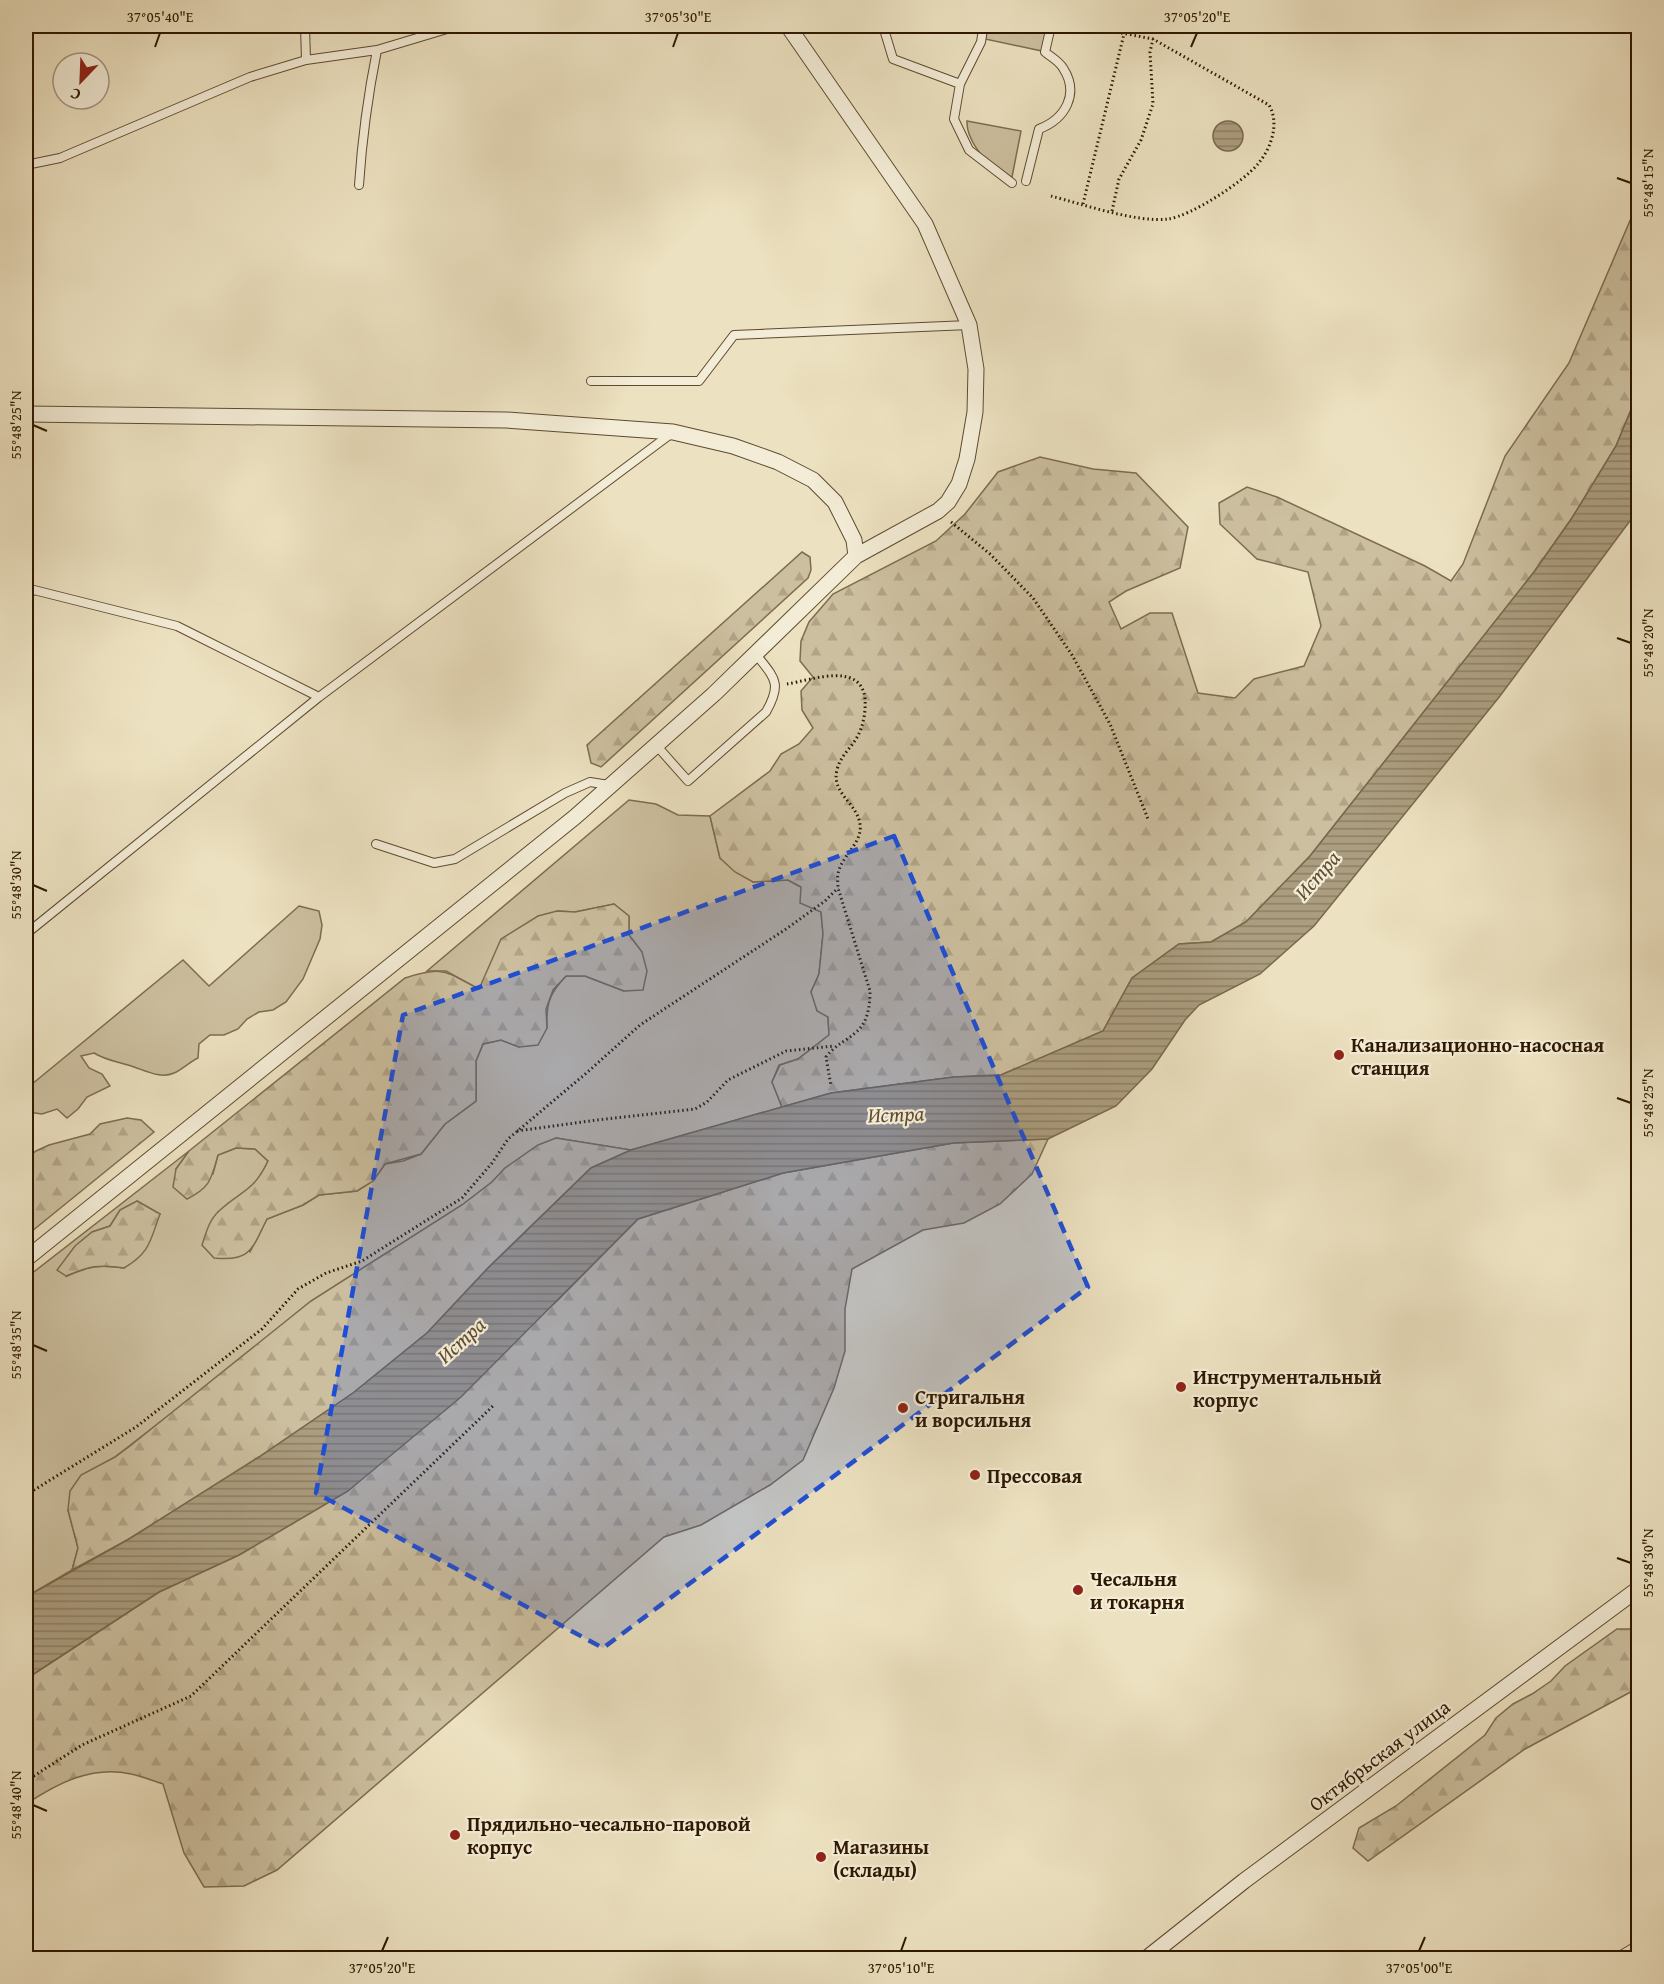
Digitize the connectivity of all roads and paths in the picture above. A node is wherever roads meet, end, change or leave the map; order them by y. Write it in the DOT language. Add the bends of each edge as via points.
graph roads {
  1 [pos="305,26"];
  2 [pos="457,26"];
  3 [pos="788,26"];
  4 [pos="884,26"];
  5 [pos="986,26"];
  6 [pos="1051,26"];
  7 [pos="1085,26"];
  8 [pos="1124,34"];
  9 [pos="1153,39"];
  10 [pos="377,51"];
  11 [pos="306,60"];
  12 [pos="960,84"];
  13 [pos="26,165"];
  14 [pos="1026,181"];
  15 [pos="1012,183"];
  16 [pos="359,185"];
  17 [pos="1051,196"];
  18 [pos="1083,205"];
  19 [pos="1112,211"];
  20 [pos="969,324"];
  21 [pos="591,381"];
  22 [pos="26,414"];
  23 [pos="673,432"];
  24 [pos="938,511"];
  25 [pos="856,556"];
  26 [pos="26,596"];
  27 [pos="755,654"];
  28 [pos="776,686"];
  29 [pos="319,697"];
  30 [pos="656,745"];
  31 [pos="610,786"];
  32 [pos="1148,819"];
  33 [pos="376,844"];
  34 [pos="838,888"];
  35 [pos="26,934"];
  36 [pos="834,1046"];
  37 [pos="831,1086"];
  38 [pos="517,1131"];
  39 [pos="26,1259"];
  40 [pos="494,1405"];
  41 [pos="26,1495"];
  42 [pos="1638,1588"];
  43 [pos="26,1782"];
  44 [pos="1638,1949"];
  45 [pos="1147,1959"];
  46 [pos="1623,1959"];
  1 -- 11 [label="lane"];
  2 -- 10 [label="lane"];
  3 -- 20 [label="street" via="926,224"];
  4 -- 12 [label="lane" via="893,59"];
  5 -- 12 [label="lane"];
  6 -- 14 [label="lane" via="1045,52 1063,67 1071,91 1062,116 1039,129"];
  7 -- 8 [label="path"];
  8 -- 9 [label="path"];
  8 -- 18 [label="path"];
  9 -- 19 [label="path" via="1153,104 1141,140 1119,179"];
  9 -- 19 [label="path" via="1269,105 1275,116 1273,132 1257,165 1193,211 1169,219 1145,219"];
  10 -- 11 [label="lane"];
  10 -- 16 [label="lane"];
  11 -- 13 [label="lane" via="250,77 60,158"];
  12 -- 15 [label="lane" via="954,119 969,150"];
  17 -- 18 [label="path"];
  18 -- 19 [label="path"];
  20 -- 21 [label="lane" via="734,335 699,381"];
  20 -- 24 [label="street" via="976,369 975,412 959,484"];
  22 -- 23 [label="street" via="506,420"];
  23 -- 25 [label="street" via="733,446 813,480 843,516 854,540"];
  23 -- 29 [label="lane"];
  24 -- 25 [label="street"];
  24 -- 32 [label="path" via="990,554 1034,598 1072,655 1110,724"];
  25 -- 27 [label="street"];
  26 -- 29 [label="lane" via="34,590 177,626"];
  27 -- 28 [label="lane"];
  27 -- 30 [label="street"];
  28 -- 30 [label="lane" via="766,712 688,781"];
  28 -- 34 [label="path" via="841,675 854,679 864,690 864,718 857,738 839,760 836,774 838,787 860,824 858,838 837,874"];
  29 -- 35 [label="lane"];
  30 -- 31 [label="street"];
  31 -- 33 [label="lane" via="590,782 565,793 455,859 435,863"];
  31 -- 39 [label="street"];
  34 -- 36 [label="path" via="870,991 870,1005 858,1031"];
  34 -- 38 [label="path" via="786,929 640,1025"];
  36 -- 37 [label="path" via="826,1058"];
  36 -- 38 [label="path" via="786,1051 728,1080 695,1109"];
  38 -- 41 [label="path" via="462,1198 362,1261 326,1273 298,1289 262,1329 136,1427"];
  40 -- 43 [label="path" via="191,1696 82,1745"];
  42 -- 45 [label="street, Октябрьская улица" via="1244,1881"];
  44 -- 46 [label="street"];
}
